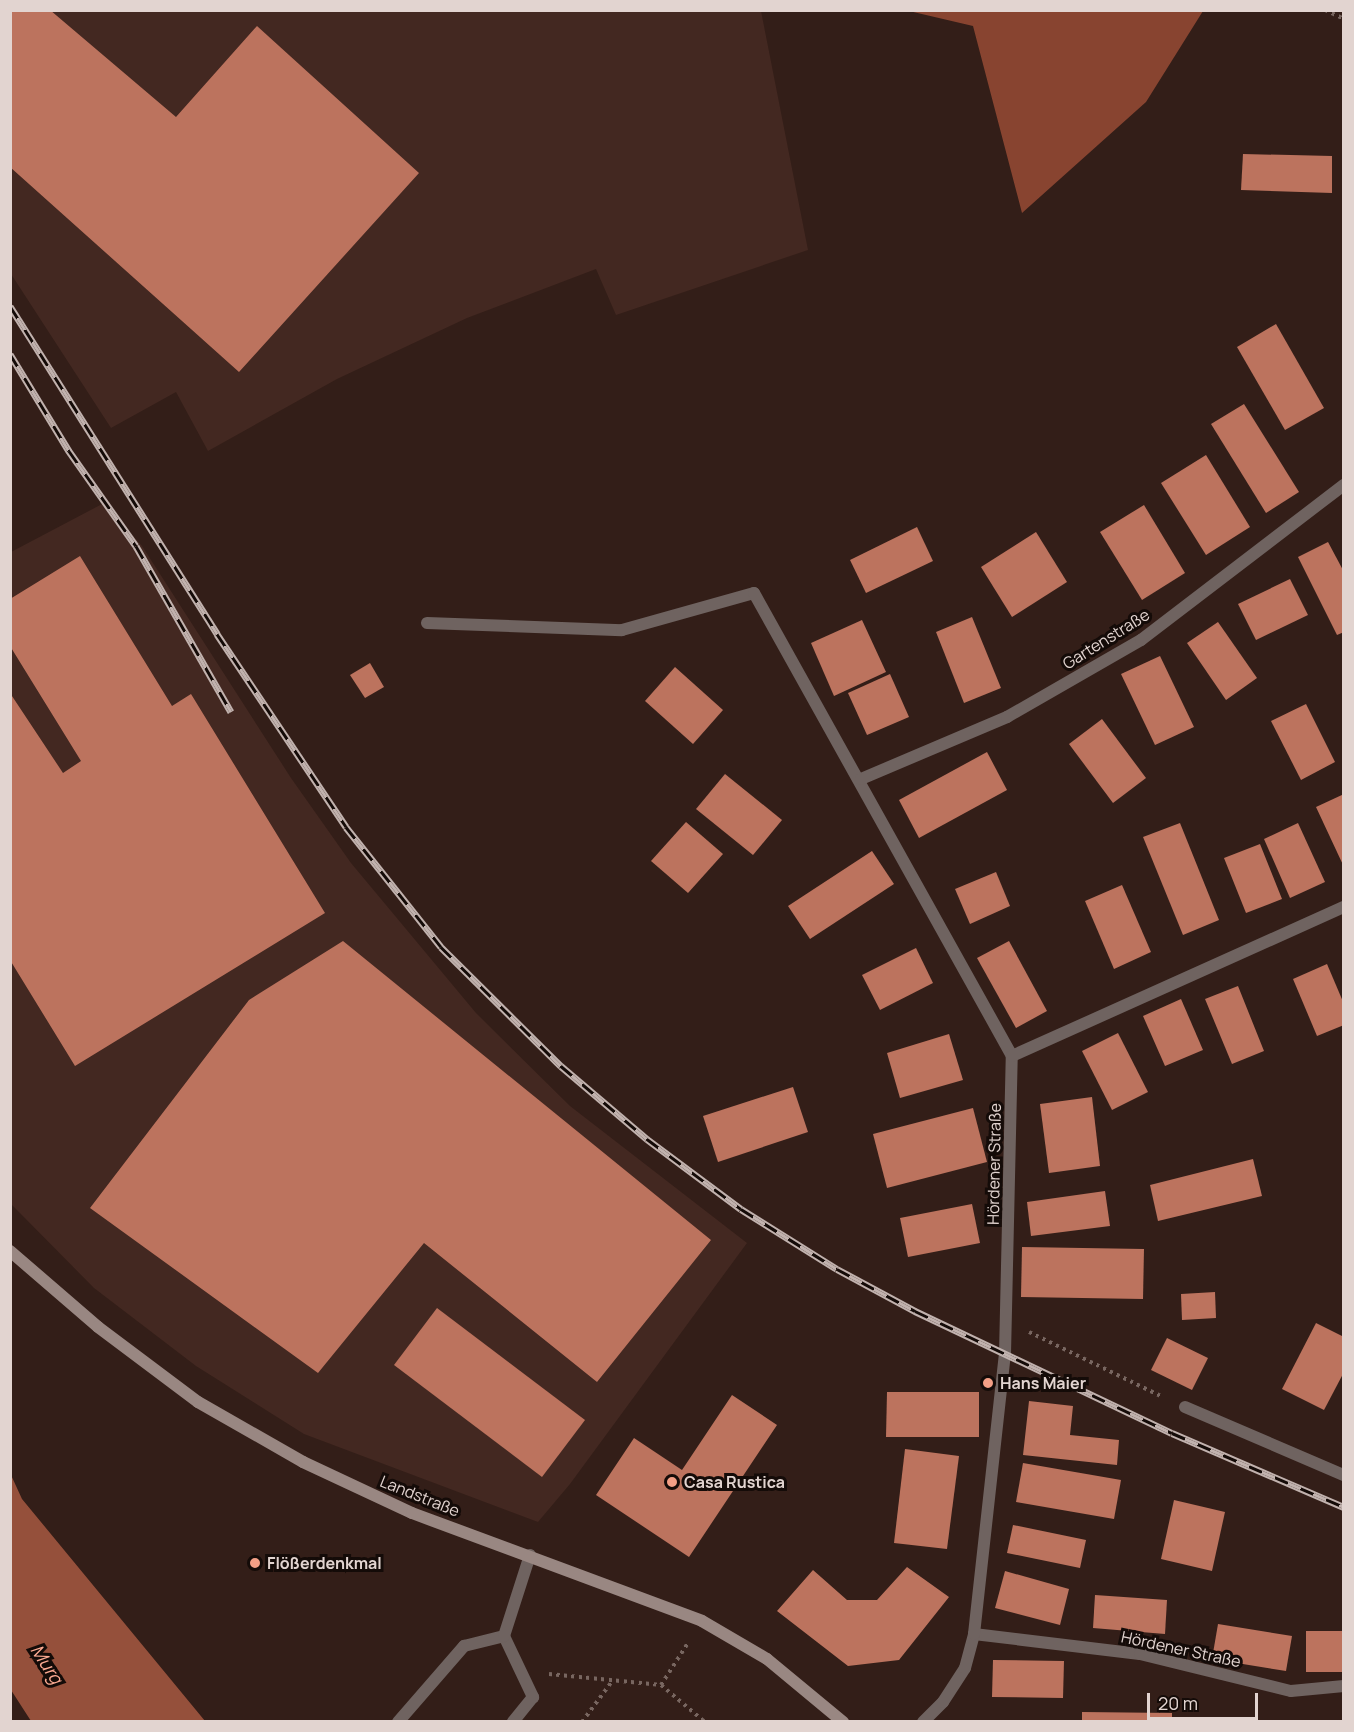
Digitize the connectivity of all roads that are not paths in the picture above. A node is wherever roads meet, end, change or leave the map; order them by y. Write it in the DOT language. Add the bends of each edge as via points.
graph roads {
  1 [pos="1344,485"];
  2 [pos="427,623"];
  3 [pos="861,779"];
  4 [pos="1344,907"];
  5 [pos="1012,1056"];
  6 [pos="10,1251"];
  7 [pos="1185,1407"];
  8 [pos="1344,1474"];
  9 [pos="530,1555"];
  10 [pos="974,1634"];
  11 [pos="504,1636"];
  12 [pos="1344,1686"];
  13 [pos="399,1722"];
  14 [pos="513,1722"];
  15 [pos="843,1722"];
  16 [pos="923,1722"];
  1 -- 3 [label="street, Gartenstraße" via="1142,640 1007,717"];
  2 -- 3 [label="street" via="622,630 754,593"];
  3 -- 5 [label="street"];
  4 -- 5 [label="street"];
  5 -- 10 [label="street, Hördener Straße" via="1007,1322"];
  6 -- 9 [label="street, Landstraße" via="98,1328 198,1402 303,1462 412,1513"];
  7 -- 8 [label="street"];
  9 -- 11 [label="street"];
  9 -- 15 [label="street, Landstraße" via="702,1621 767,1659"];
  10 -- 12 [label="street, Hördener Straße" via="1140,1654 1291,1691"];
  10 -- 16 [label="street, Hördener Straße" via="965,1668 943,1702"];
  11 -- 13 [label="street" via="464,1646"];
  11 -- 14 [label="street" via="533,1697"];
}
